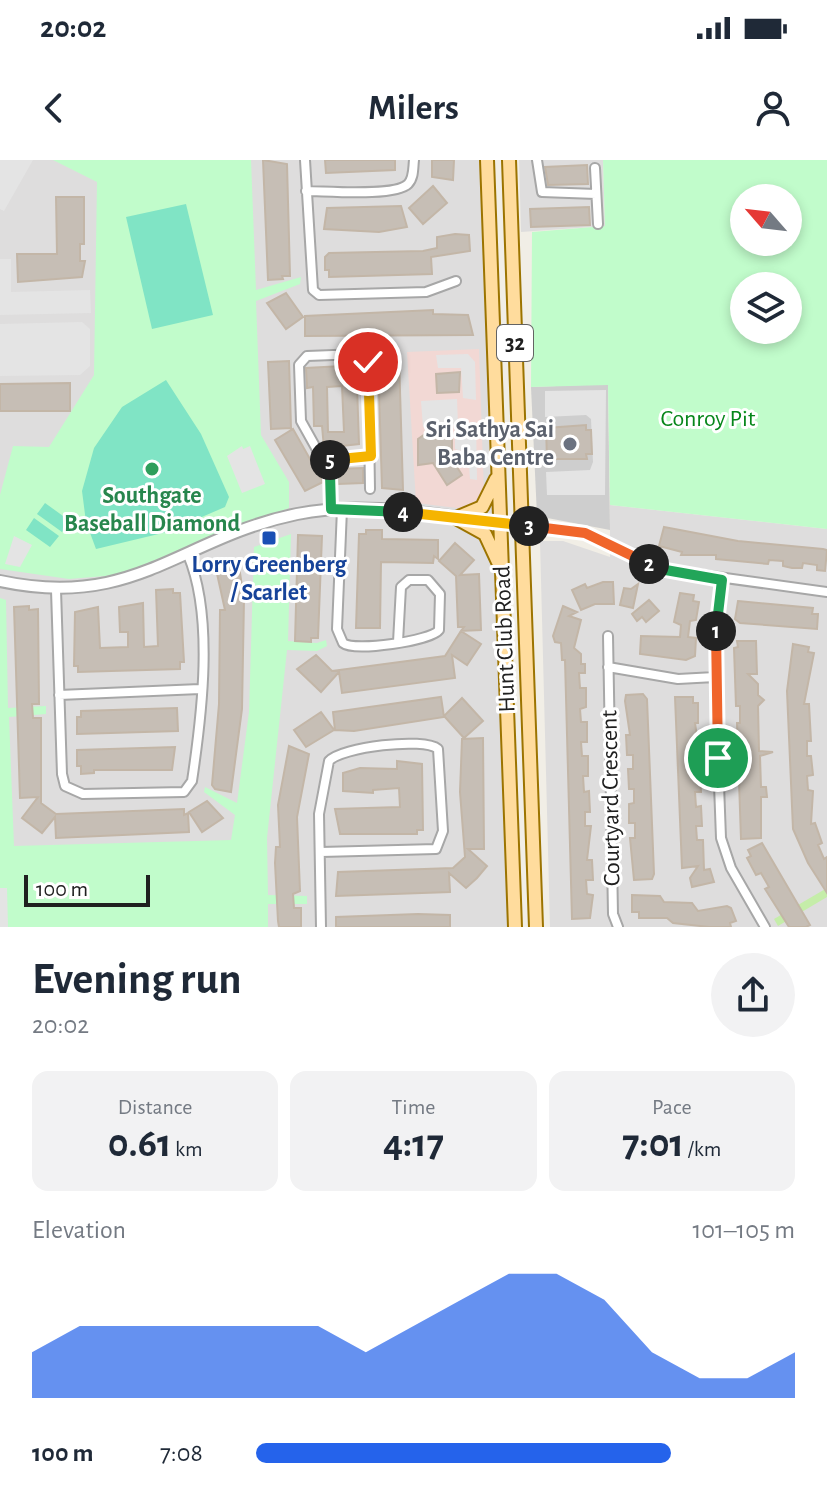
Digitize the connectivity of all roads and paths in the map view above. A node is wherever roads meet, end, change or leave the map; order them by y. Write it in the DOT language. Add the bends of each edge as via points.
graph roads {
  1 [pos="305,160"];
  2 [pos="414,160"];
  3 [pos="487,160"];
  4 [pos="509,160"];
  5 [pos="537,160"];
  6 [pos="595,168"];
  7 [pos="306,191"];
  8 [pos="596,194"];
  9 [pos="598,224"];
  10 [pos="456,281"];
  11 [pos="371,456"];
  12 [pos="324,463"];
  13 [pos="499,467"];
  14 [pos="370,489"];
  15 [pos="336,509"];
  16 [pos="456,518"];
  17 [pos="501,523"];
  18 [pos="522,525"];
  19 [pos="188,555"];
  20 [pos="502,578"];
  21 [pos="722,580"];
  22 [pos="0,581"];
  23 [pos="56,590"];
  24 [pos="827,592"];
  25 [pos="608,636"];
  26 [pos="398,642"];
  27 [pos="608,667"];
  28 [pos="715,677"];
  29 [pos="200,689"];
  30 [pos="59,695"];
  31 [pos="321,852"];
  32 [pos="321,927"];
  33 [pos="515,927"];
  34 [pos="536,927"];
  35 [pos="618,927"];
  36 [pos="765,927"];
  1 -- 7 [label="street"];
  2 -- 7 [label="street" via="412,181 405,188"];
  3 -- 13 [label="main road, Hunt Club Road / 32"];
  4 -- 18 [label="main road, Hunt Club Road / 32"];
  5 -- 8 [label="street" via="539,187 546,194"];
  6 -- 8 [label="street"];
  7 -- 10 [label="street" via="310,284 319,295 426,292"];
  8 -- 9 [label="street"];
  11 -- 12 [label="street"];
  11 -- 12 [label="street" via="368,362 360,354 307,356 299,365 301,421"];
  11 -- 14 [label="street"];
  12 -- 15 [label="street"];
  13 -- 16 [label="main road" via="486,503"];
  13 -- 17 [label="main road, Hunt Club Road / 32"];
  15 -- 16 [label="street"];
  15 -- 19 [label="street" via="278,519"];
  15 -- 26 [label="street" via="339,636 356,649"];
  16 -- 17 [label="street"];
  16 -- 20 [label="main road" via="488,537"];
  17 -- 18 [label="street"];
  17 -- 20 [label="main road, Hunt Club Road / 32"];
  18 -- 21 [label="street" via="585,533 660,569"];
  18 -- 34 [label="main road, Hunt Club Road / 32"];
  19 -- 23 [label="street" via="118,583"];
  19 -- 29 [label="street" via="202,596"];
  20 -- 33 [label="main road, Hunt Club Road / 32"];
  21 -- 24 [label="street"];
  21 -- 28 [label="street"];
  22 -- 23 [label="street"];
  23 -- 30 [label="street"];
  25 -- 27 [label="street, Courtyard Crescent"];
  26 -- 26 [label="street" via="401,587 414,580 433,582 440,594 439,630 429,638"];
  27 -- 28 [label="street" via="678,679"];
  27 -- 35 [label="street, Courtyard Crescent" via="613,914"];
  28 -- 36 [label="street" via="721,838 731,868"];
  29 -- 30 [label="street"];
  29 -- 30 [label="street" via="192,781 184,792 83,794 65,786"];
  31 -- 31 [label="street" via="436,849 443,831 438,749 423,742 335,755 327,767 319,814"];
  31 -- 32 [label="street"];
}
